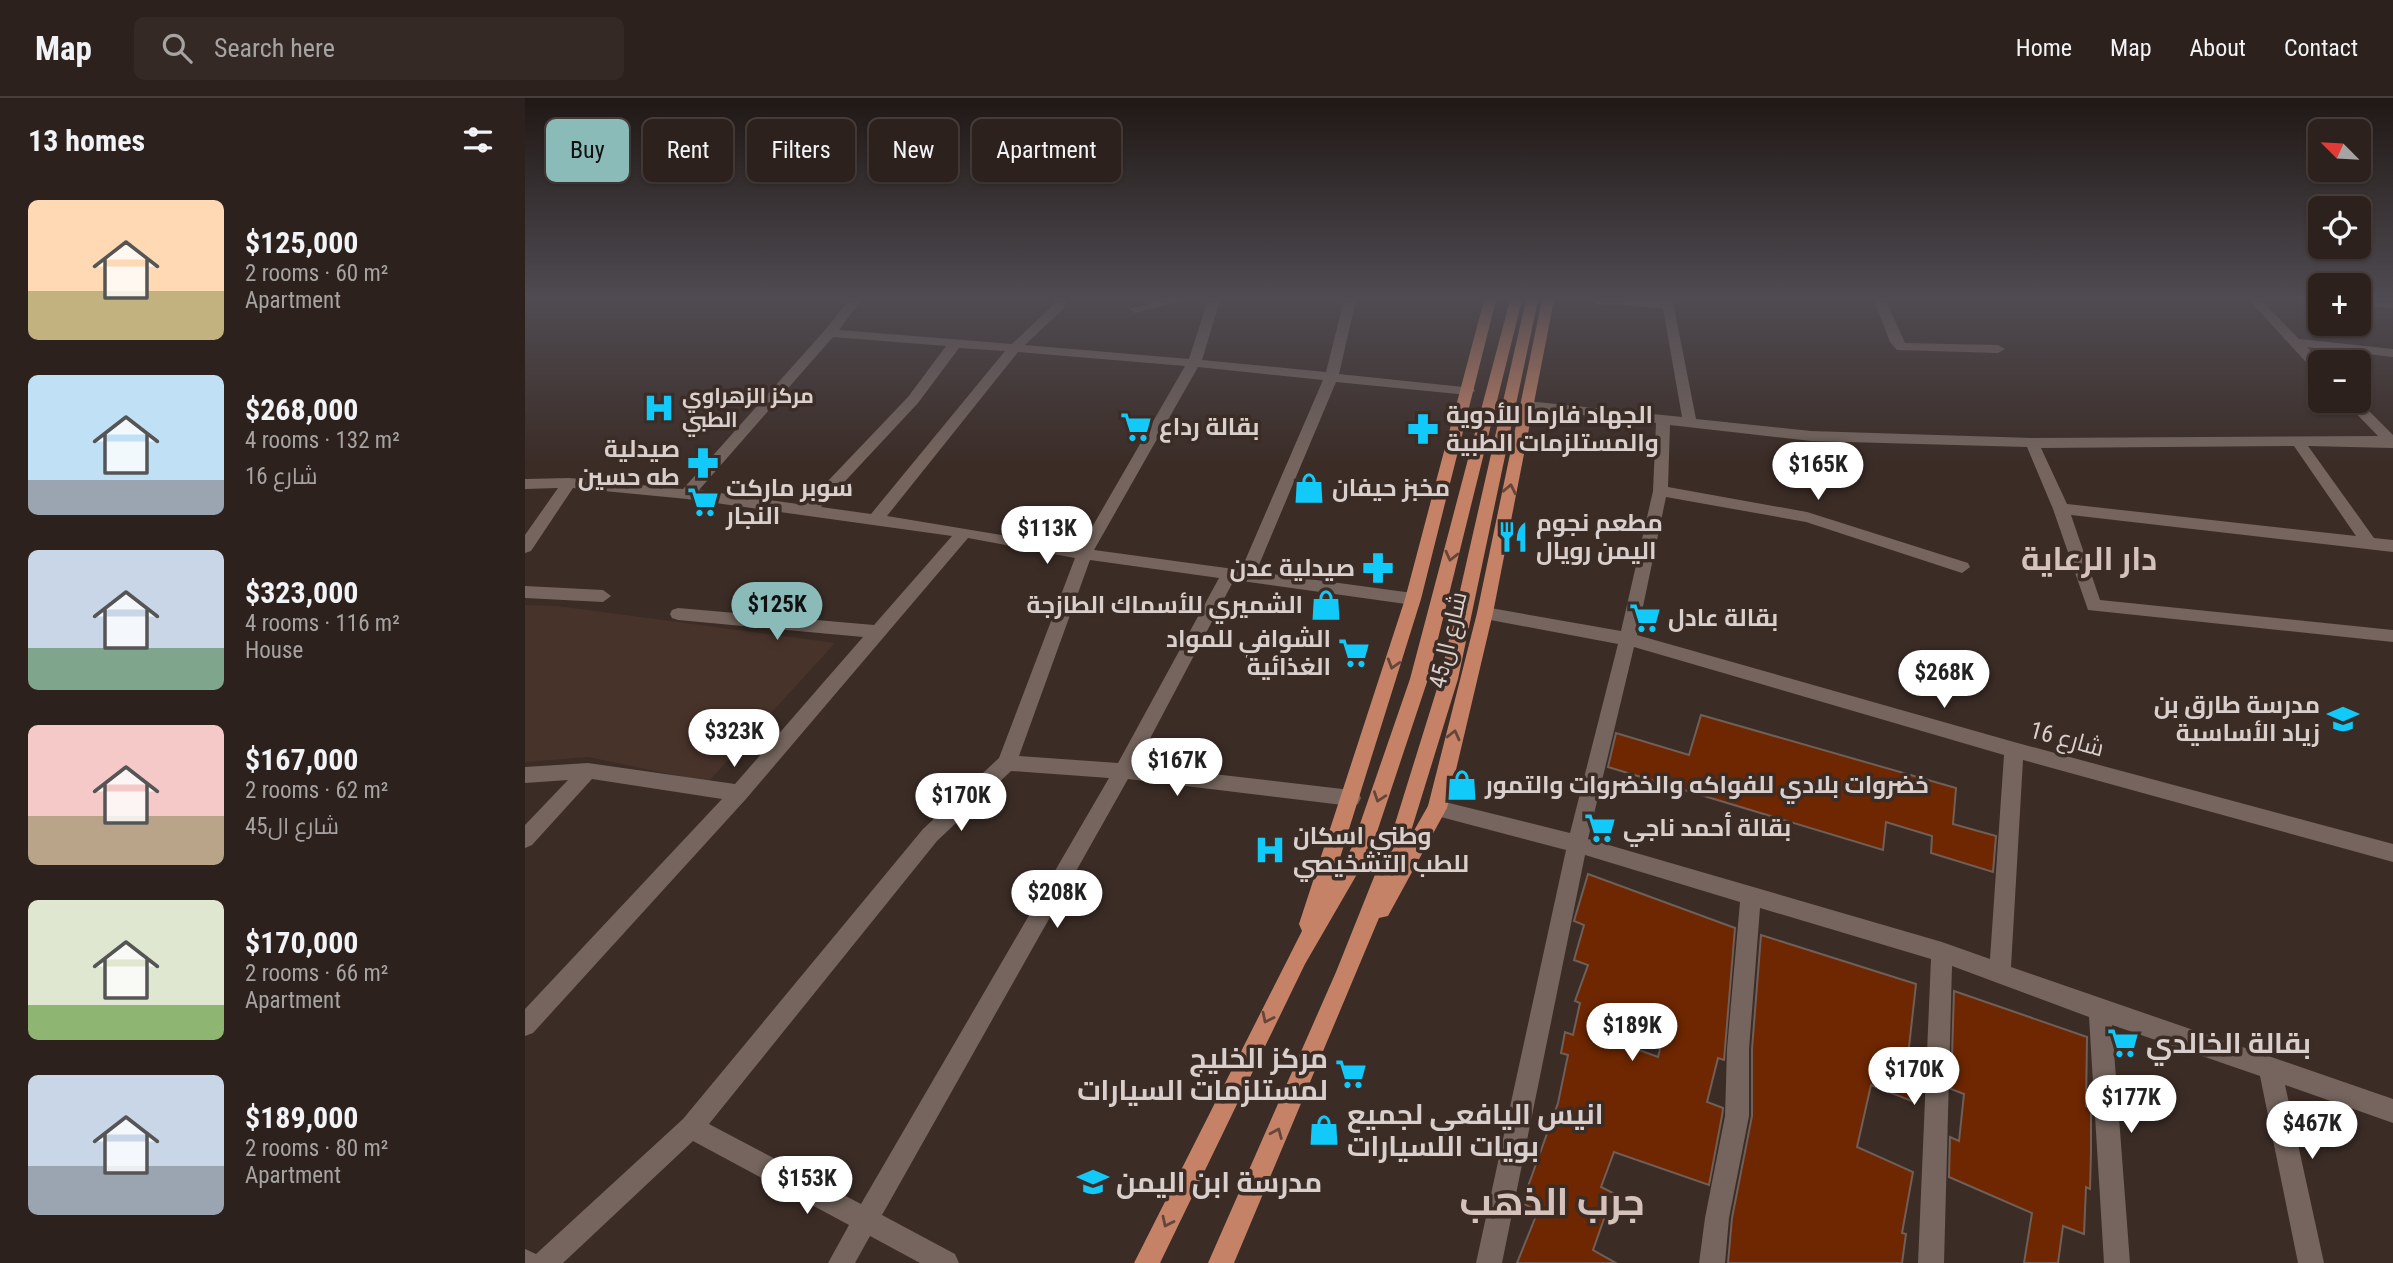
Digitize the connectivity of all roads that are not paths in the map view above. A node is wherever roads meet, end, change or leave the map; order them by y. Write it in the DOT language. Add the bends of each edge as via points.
graph roads {
  1 [pos="811,354"];
  2 [pos="947,354"];
  3 [pos="1010,354"];
  4 [pos="1083,354"];
  5 [pos="1197,354"];
  6 [pos="1337,354"];
  7 [pos="1477,354"];
  8 [pos="1501,354"];
  9 [pos="1520,354"];
  10 [pos="1537,354"];
  11 [pos="1681,354"];
  12 [pos="1194,363"];
  13 [pos="1332,376"];
  14 [pos="1468,391"];
  15 [pos="1527,405"];
  16 [pos="2363,413"];
  17 [pos="1663,419"];
  18 [pos="1690,423"];
  19 [pos="2392,442"];
  20 [pos="2032,443"];
  21 [pos="2298,443"];
  22 [pos="569,483"];
  23 [pos="525,484"];
  24 [pos="1660,491"];
  25 [pos="687,494"];
  26 [pos="2061,509"];
  27 [pos="808,511"];
  28 [pos="876,520"];
  29 [pos="964,532"];
  30 [pos="2370,544"];
  31 [pos="2393,546"];
  32 [pos="525,547"];
  33 [pos="1084,554"];
  34 [pos="1962,566"];
  35 [pos="1238,574"];
  36 [pos="525,592"];
  37 [pos="603,596"];
  38 [pos="1413,599"];
  39 [pos="1485,613"];
  40 [pos="678,614"];
  41 [pos="879,632"];
  42 [pos="2393,636"];
  43 [pos="1628,639"];
  44 [pos="2014,750"];
  45 [pos="1007,763"];
  46 [pos="588,771"];
  47 [pos="1123,771"];
  48 [pos="525,775"];
  49 [pos="739,793"];
  50 [pos="1351,798"];
  51 [pos="1437,808"];
  52 [pos="525,839"];
  53 [pos="1577,844"];
  54 [pos="2393,853"];
  55 [pos="1751,897"];
  56 [pos="1942,952"];
  57 [pos="1298,957"];
  58 [pos="2000,973"];
  59 [pos="1346,974"];
  60 [pos="2100,1010"];
  61 [pos="525,1026"];
  62 [pos="2270,1069"];
  63 [pos="2393,1111"];
  64 [pos="691,1127"];
  65 [pos="866,1222"];
  66 [pos="545,1263"];
  67 [pos="841,1263"];
  68 [pos="946,1263"];
  69 [pos="1147,1263"];
  70 [pos="1221,1263"];
  71 [pos="1489,1263"];
  72 [pos="1712,1263"];
  73 [pos="1931,1263"];
  74 [pos="2117,1263"];
  75 [pos="2311,1263"];
  1 -- 25 [label="street"];
  2 -- 27 [label="street" via="913,400"];
  3 -- 28 [label="street"];
  4 -- 12 [label="street"];
  5 -- 12 [label="street"];
  6 -- 13 [label="street"];
  7 -- 14 [label="main road, شارع ال45"];
  8 -- 57 [label="main road, شارع ال45, one-way" via="1419,679 1361,850"];
  9 -- 59 [label="main road, شارع ال45" via="1448,679 1403,827"];
  10 -- 15 [label="main road, شارع ال45"];
  11 -- 18 [label="street"];
  12 -- 13 [label="street"];
  12 -- 33 [label="street"];
  13 -- 14 [label="street"];
  13 -- 35 [label="street"];
  14 -- 38 [label="main road, شارع ال45"];
  15 -- 17 [label="street"];
  39 -- 15 [label="main road, شارع ال45, one-way"];
  16 -- 19 [label="street"];
  17 -- 18 [label="street"];
  17 -- 24 [label="street"];
  18 -- 20 [label="street" via="1811,436"];
  19 -- 21 [label="street"];
  20 -- 21 [label="street"];
  20 -- 26 [label="street"];
  21 -- 30 [label="street"];
  22 -- 23 [label="street"];
  22 -- 25 [label="street"];
  22 -- 32 [label="street"];
  24 -- 34 [label="street" via="1807,517"];
  24 -- 43 [label="street"];
  25 -- 27 [label="street"];
  26 -- 30 [label="street"];
  26 -- 42 [label="street" via="2094,606"];
  27 -- 28 [label="street"];
  28 -- 29 [label="street"];
  29 -- 33 [label="street"];
  29 -- 41 [label="street"];
  30 -- 31 [label="street"];
  33 -- 35 [label="street"];
  33 -- 45 [label="street"];
  35 -- 38 [label="street"];
  35 -- 47 [label="street"];
  36 -- 37 [label="street"];
  38 -- 50 [label="main road, شارع ال45, one-way"];
  39 -- 43 [label="street, شارع 16"];
  51 -- 39 [label="main road, شارع ال45, one-way"];
  40 -- 41 [label="street"];
  41 -- 49 [label="street"];
  43 -- 44 [label="street, شارع 16"];
  43 -- 53 [label="street"];
  44 -- 54 [label="street, شارع 16"];
  44 -- 58 [label="street"];
  45 -- 47 [label="street"];
  45 -- 64 [label="street" via="930,835"];
  46 -- 48 [label="street"];
  46 -- 49 [label="street"];
  46 -- 52 [label="street"];
  47 -- 50 [label="street"];
  47 -- 65 [label="street"];
  49 -- 61 [label="street"];
  50 -- 57 [label="main road, شارع ال45"];
  51 -- 53 [label="street"];
  51 -- 59 [label="main road, شارع ال45"];
  53 -- 55 [label="street"];
  53 -- 71 [label="street"];
  55 -- 56 [label="street"];
  55 -- 72 [label="street" via="1737,1116"];
  56 -- 58 [label="street"];
  56 -- 73 [label="street"];
  57 -- 69 [label="main road, شارع ال45, one-way"];
  58 -- 60 [label="street"];
  70 -- 59 [label="main road, شارع ال45, one-way"];
  60 -- 62 [label="street"];
  60 -- 74 [label="street"];
  62 -- 63 [label="street"];
  62 -- 75 [label="street"];
  64 -- 65 [label="street"];
  64 -- 66 [label="street"];
  65 -- 67 [label="street"];
  65 -- 68 [label="street"];
}
